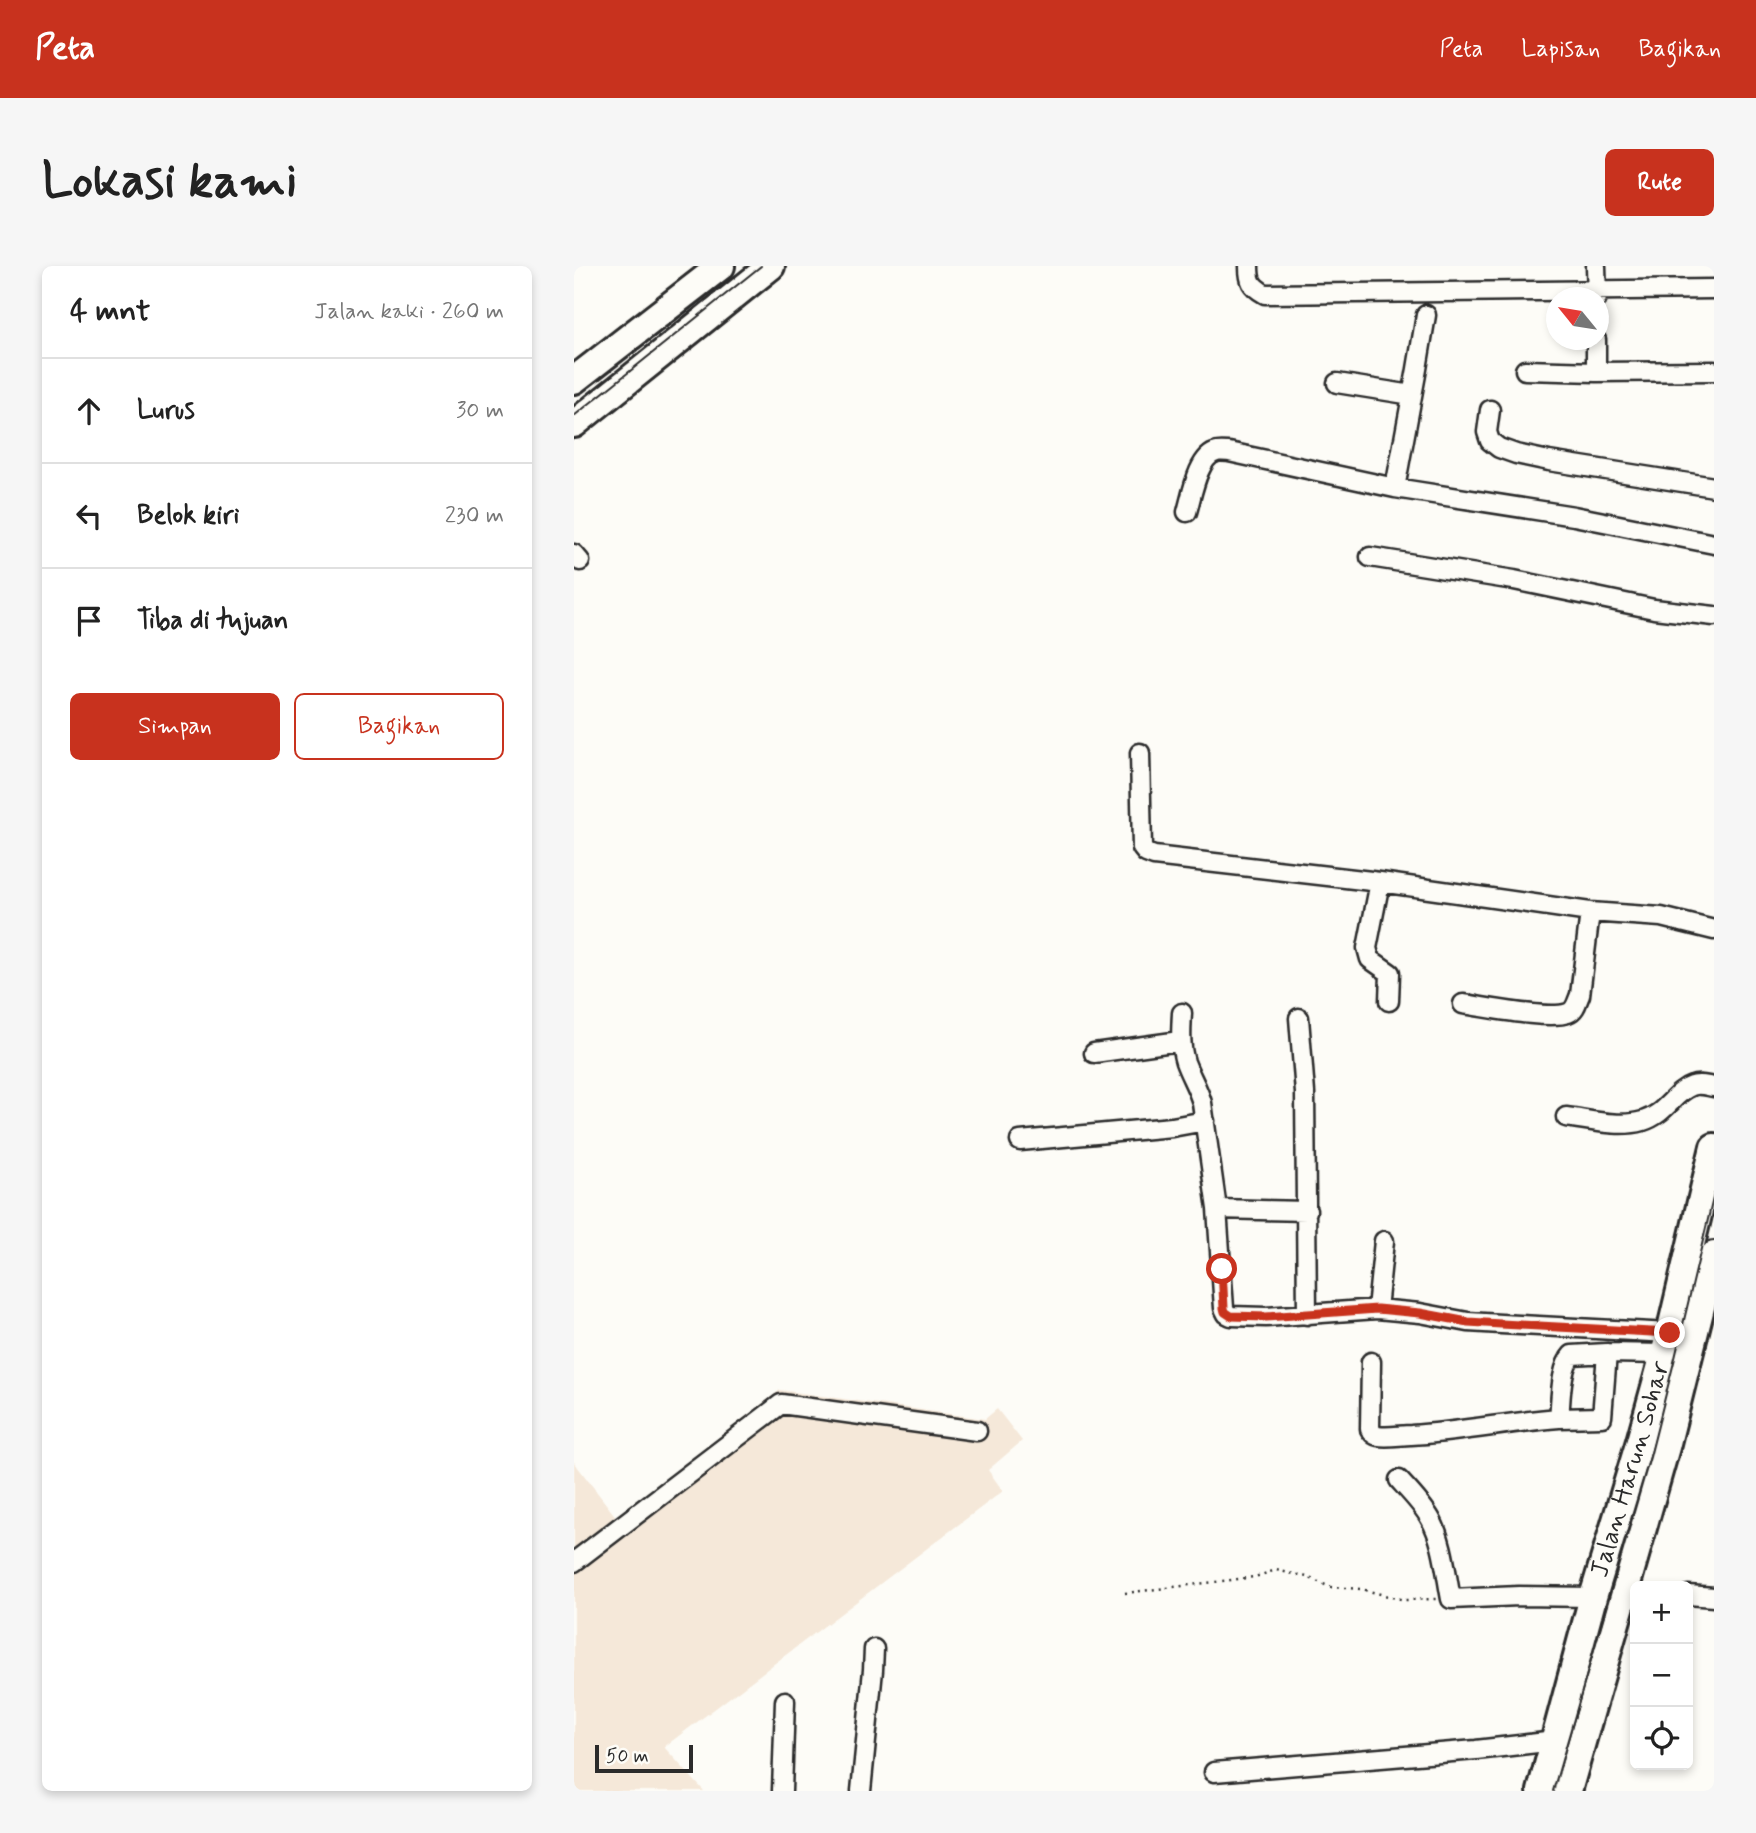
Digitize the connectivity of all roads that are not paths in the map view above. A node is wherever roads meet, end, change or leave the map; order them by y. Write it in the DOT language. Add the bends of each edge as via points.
graph roads {
  1 [pos="720,266"];
  2 [pos="771,266"];
  3 [pos="1249,266"];
  4 [pos="1596,266"];
  5 [pos="1597,287"];
  6 [pos="1714,289"];
  7 [pos="1609,293"];
  8 [pos="1546,294"];
  9 [pos="1426,315"];
  10 [pos="1596,350"];
  11 [pos="1525,370"];
  12 [pos="1714,370"];
  13 [pos="1596,372"];
  14 [pos="574,380"];
  15 [pos="1337,383"];
  16 [pos="1412,395"];
  17 [pos="1490,410"];
  18 [pos="574,424"];
  19 [pos="1714,487"];
  20 [pos="1395,488"];
  21 [pos="1187,512"];
  22 [pos="1714,544"];
  23 [pos="1370,557"];
  24 [pos="1714,616"];
  25 [pos="1140,753"];
  26 [pos="1380,882"];
  27 [pos="1590,912"];
  28 [pos="1714,930"];
  29 [pos="1390,1001"];
  30 [pos="1463,1004"];
  31 [pos="1182,1013"];
  32 [pos="1299,1018"];
  33 [pos="1180,1041"];
  34 [pos="1094,1053"];
  35 [pos="1714,1087"];
  36 [pos="1566,1117"];
  37 [pos="1205,1121"];
  38 [pos="1020,1141"];
  39 [pos="1714,1147"];
  40 [pos="1217,1209"];
  41 [pos="1307,1211"];
  42 [pos="1384,1241"];
  43 [pos="1714,1255"];
  44 [pos="1377,1309"];
  45 [pos="1307,1315"];
  46 [pos="1667,1344"];
  47 [pos="1607,1353"];
  48 [pos="1371,1362"];
  49 [pos="1559,1418"];
  50 [pos="977,1431"];
  51 [pos="1399,1480"];
  52 [pos="574,1562"];
  53 [pos="1632,1581"];
  54 [pos="1630,1591"];
  55 [pos="1693,1595"];
  56 [pos="1593,1597"];
  57 [pos="1714,1597"];
  58 [pos="874,1649"];
  59 [pos="785,1701"];
  60 [pos="1555,1741"];
  61 [pos="1214,1772"];
  62 [pos="782,1791"];
  63 [pos="861,1791"];
  64 [pos="1541,1791"];
  65 [pos="1568,1791"];
  1 -- 14 [label="highway"];
  2 -- 18 [label="highway"];
  3 -- 8 [label="street" via="1249,279 1265,294"];
  4 -- 5 [label="street"];
  6 -- 7 [label="street"];
  9 -- 16 [label="street"];
  10 -- 13 [label="street"];
  11 -- 13 [label="street"];
  12 -- 13 [label="street"];
  15 -- 16 [label="street"];
  16 -- 20 [label="street"];
  17 -- 19 [label="street" via="1490,440 1516,454"];
  20 -- 21 [label="street" via="1218,451 1202,464"];
  20 -- 22 [label="street"];
  23 -- 24 [label="street"];
  25 -- 26 [label="street" via="1142,845 1146,853"];
  26 -- 27 [label="street"];
  26 -- 29 [label="street" via="1367,948 1370,959 1390,973"];
  27 -- 28 [label="street" via="1661,918"];
  27 -- 30 [label="street" via="1580,995 1570,1012 1544,1015"];
  31 -- 33 [label="street"];
  32 -- 41 [label="street"];
  33 -- 34 [label="street"];
  33 -- 37 [label="street"];
  35 -- 36 [label="street" via="1692,1086 1657,1115 1637,1123"];
  37 -- 38 [label="street"];
  37 -- 40 [label="street"];
  39 -- 46 [label="highway, Jalan Harun Sohar"];
  40 -- 41 [label="street"];
  40 -- 45 [label="street" via="1225,1312 1244,1317"];
  41 -- 45 [label="street"];
  42 -- 44 [label="street"];
  43 -- 53 [label="highway, Jalan Harun Sohar"];
  44 -- 45 [label="street"];
  44 -- 46 [label="street"];
  46 -- 47 [label="street"];
  46 -- 56 [label="highway, Jalan Harun Sohar"];
  47 -- 49 [label="street" via="1568,1359"];
  47 -- 49 [label="street" via="1602,1417"];
  48 -- 49 [label="street" via="1370,1429 1377,1436"];
  50 -- 52 [label="street" via="781,1404"];
  51 -- 56 [label="street" via="1437,1531 1451,1599"];
  54 -- 65 [label="highway, Jalan Harun Sohar"];
  55 -- 57 [label="street"];
  56 -- 60 [label="highway, Jalan Harun Sohar"];
  58 -- 63 [label="street"];
  59 -- 62 [label="street"];
  60 -- 61 [label="street"];
  60 -- 64 [label="highway, Jalan Harun Sohar"];
}
